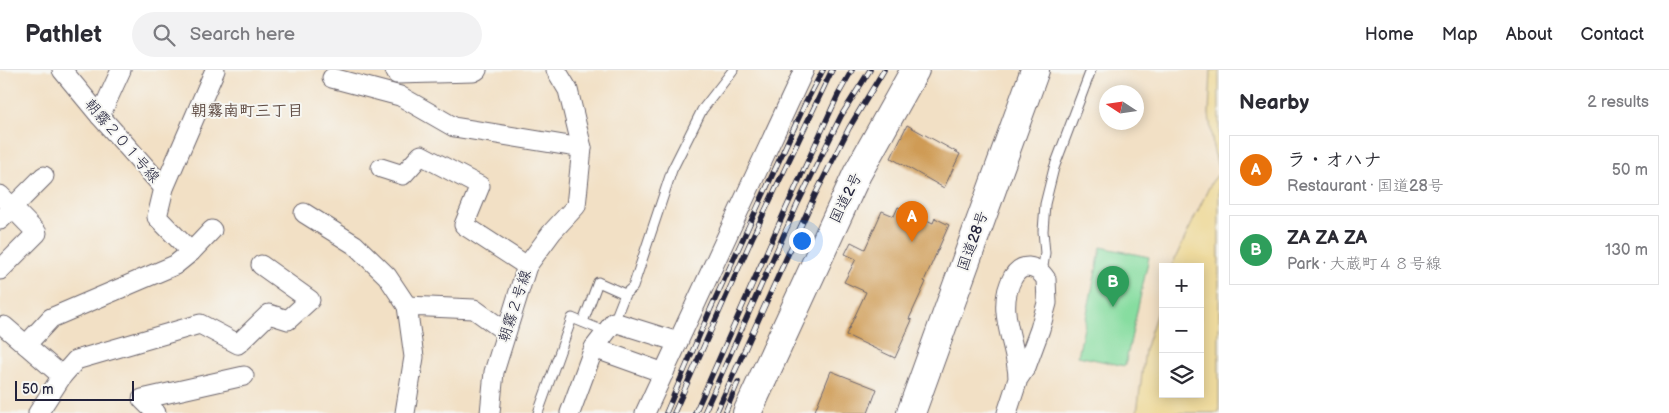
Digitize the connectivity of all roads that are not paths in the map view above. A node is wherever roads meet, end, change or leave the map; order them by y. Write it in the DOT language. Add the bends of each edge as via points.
graph roads {
  1 [pos="62,70"];
  2 [pos="121,70"];
  3 [pos="215,70"];
  4 [pos="395,70"];
  5 [pos="556,70"];
  6 [pos="733,70"];
  7 [pos="804,70"];
  8 [pos="915,70"];
  9 [pos="1036,70"];
  10 [pos="1091,70"];
  11 [pos="474,71"];
  12 [pos="332,78"];
  13 [pos="100,116"];
  14 [pos="582,148"];
  15 [pos="381,168"];
  16 [pos="44,176"];
  17 [pos="164,188"];
  18 [pos="4,208"];
  19 [pos="304,213"];
  20 [pos="212,230"];
  21 [pos="191,252"];
  22 [pos="261,265"];
  23 [pos="527,266"];
  24 [pos="0,270"];
  25 [pos="1042,273"];
  26 [pos="625,294"];
  27 [pos="407,306"];
  28 [pos="583,322"];
  29 [pos="1,326"];
  30 [pos="610,327"];
  31 [pos="506,332"];
  32 [pos="678,342"];
  33 [pos="26,345"];
  34 [pos="594,348"];
  35 [pos="664,373"];
  36 [pos="62,376"];
  37 [pos="244,376"];
  38 [pos="1018,379"];
  39 [pos="38,413"];
  40 [pos="156,413"];
  41 [pos="405,413"];
  42 [pos="490,413"];
  43 [pos="538,413"];
  44 [pos="570,413"];
  45 [pos="645,413"];
  46 [pos="748,413"];
  47 [pos="911,413"];
  48 [pos="1007,413"];
  1 -- 13 [label="street, 朝霧２０１号線"];
  2 -- 13 [label="street"];
  3 -- 17 [label="street"];
  4 -- 11 [label="street" via="397,74"];
  5 -- 14 [label="street, 朝霧２号線" via="568,90"];
  6 -- 26 [label="lane" via="702,110 672,170 633,287"];
  7 -- 32 [label="street"];
  8 -- 46 [label="highway, 国道2号" via="857,174"];
  9 -- 47 [label="highway, 国道28号"];
  10 -- 25 [label="lane" via="1054,168 1045,204"];
  12 -- 14 [label="street" via="400,96 454,127"];
  13 -- 17 [label="street, 朝霧２０１号線"];
  14 -- 23 [label="street, 朝霧２号線" via="576,206"];
  15 -- 23 [label="street" via="403,175 421,155 480,186 464,225"];
  16 -- 18 [label="street"];
  17 -- 21 [label="street" via="157,217"];
  18 -- 24 [label="street" via="37,233"];
  19 -- 27 [label="street" via="355,245 387,276"];
  20 -- 21 [label="street"];
  21 -- 33 [label="street" via="175,265 51,318"];
  22 -- 36 [label="street" via="310,300 288,320 269,314 238,344 200,324 76,360"];
  23 -- 31 [label="street, 朝霧２号線"];
  25 -- 38 [label="street" via="1046,279 1047,303 1026,367"];
  25 -- 38 [label="street" via="1023,267 1016,272 1005,296 1004,306 1018,365"];
  26 -- 28 [label="lane" via="598,282"];
  26 -- 30 [label="lane"];
  27 -- 31 [label="street" via="474,309"];
  27 -- 41 [label="street" via="414,357"];
  28 -- 30 [label="lane"];
  28 -- 43 [label="lane" via="572,318"];
  29 -- 33 [label="street"];
  30 -- 32 [label="street"];
  30 -- 34 [label="street"];
  31 -- 42 [label="street, 朝霧２号線" via="494,372"];
  32 -- 35 [label="street"];
  33 -- 36 [label="street"];
  34 -- 35 [label="street"];
  34 -- 44 [label="street"];
  35 -- 45 [label="street"];
  36 -- 39 [label="street"];
  37 -- 40 [label="street" via="142,399"];
  38 -- 48 [label="street"];
}
